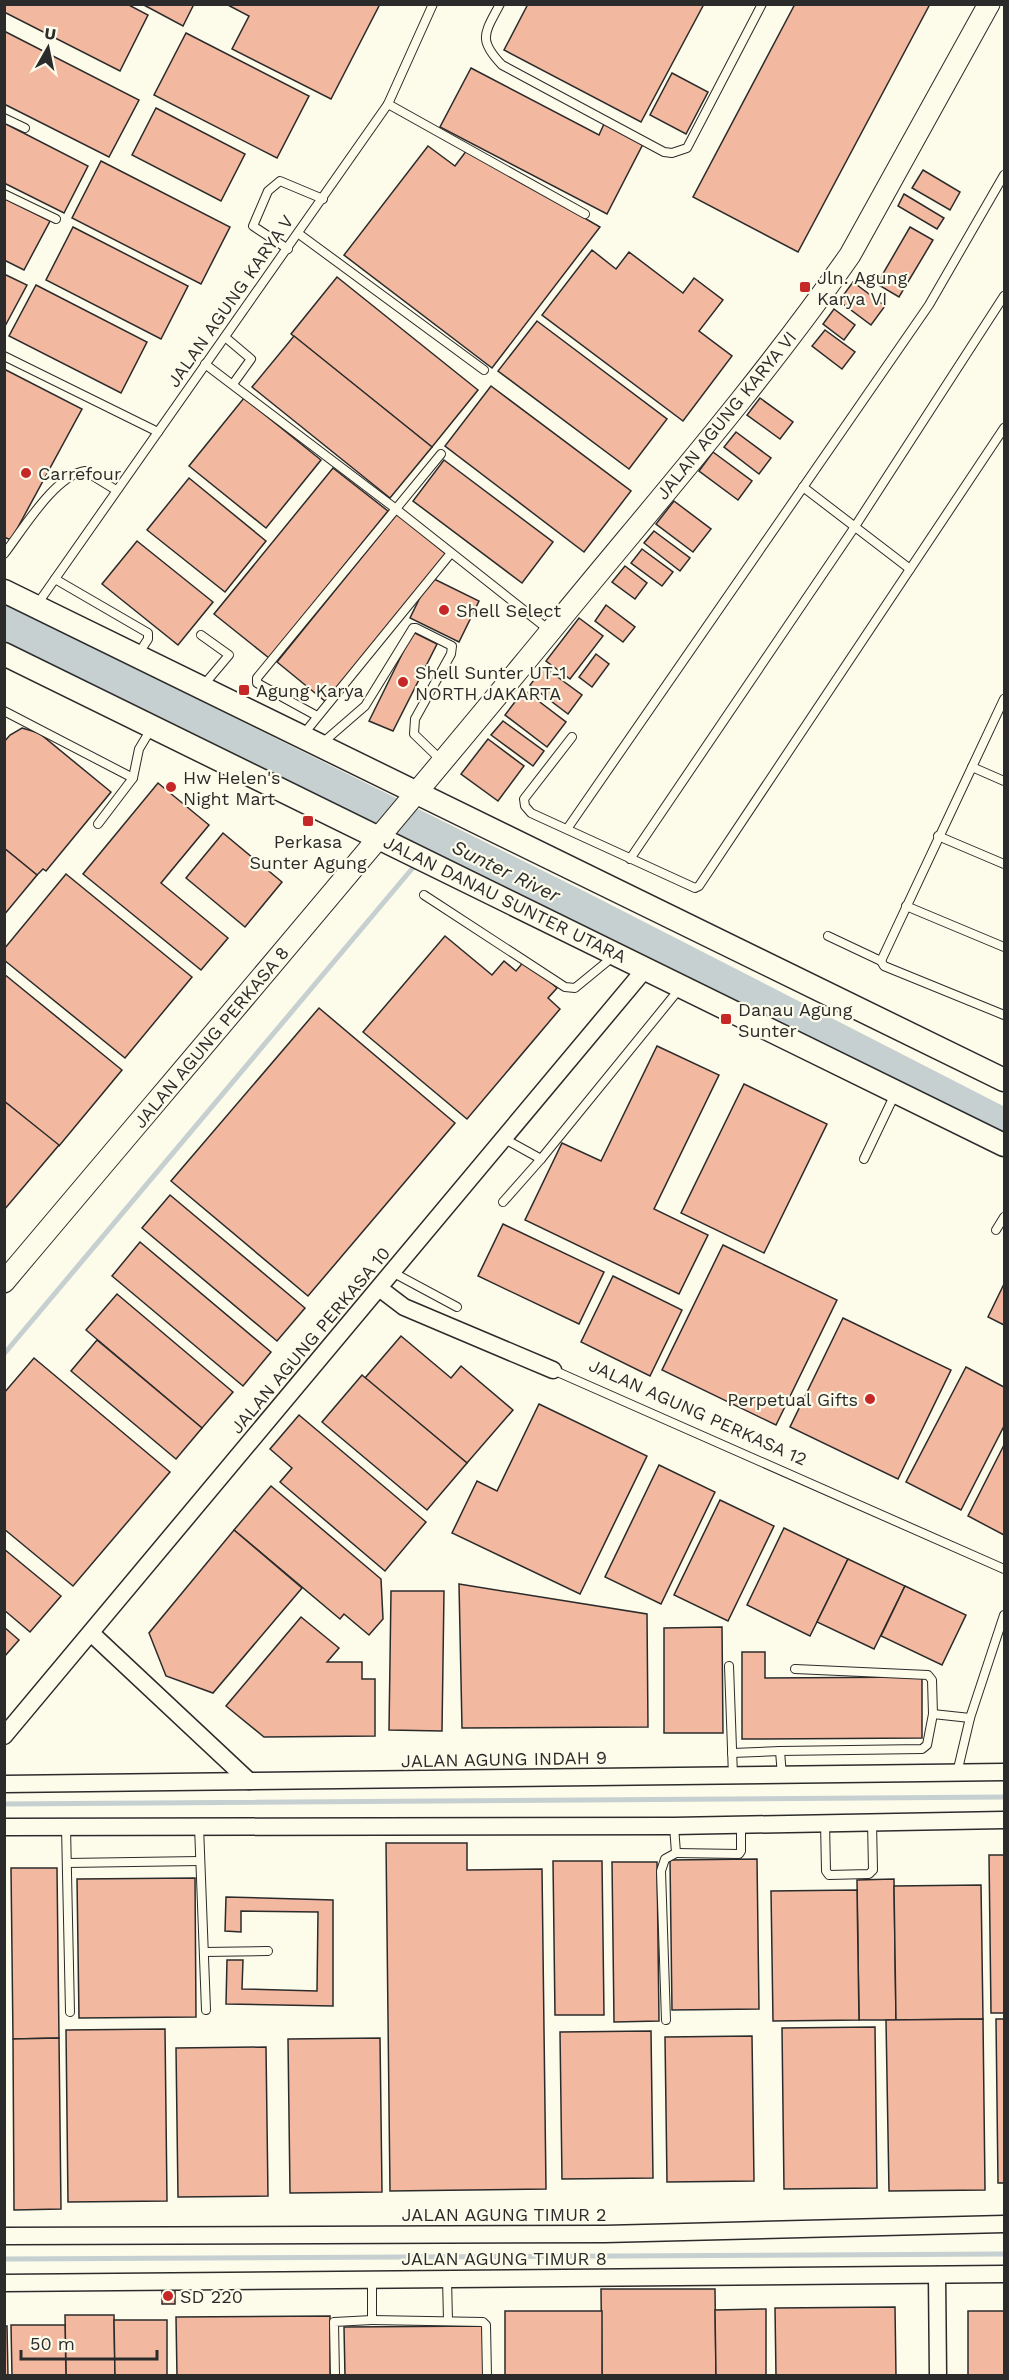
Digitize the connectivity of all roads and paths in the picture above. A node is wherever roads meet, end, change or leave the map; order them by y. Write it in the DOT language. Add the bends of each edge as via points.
graph roads {
  1 [pos="433,4"];
  2 [pos="500,4"];
  3 [pos="762,4"];
  4 [pos="989,4"];
  5 [pos="388,104"];
  6 [pos="4,118"];
  7 [pos="25,128"];
  8 [pos="1005,175"];
  9 [pos="4,194"];
  10 [pos="323,199"];
  11 [pos="585,214"];
  12 [pos="56,219"];
  13 [pos="299,234"];
  14 [pos="288,249"];
  15 [pos="1005,296"];
  16 [pos="225,337"];
  17 [pos="4,356"];
  18 [pos="206,364"];
  19 [pos="484,370"];
  20 [pos="232,384"];
  21 [pos="1005,428"];
  22 [pos="158,432"];
  23 [pos="441,454"];
  24 [pos="803,487"];
  25 [pos="116,490"];
  26 [pos="396,509"];
  27 [pos="854,528"];
  28 [pos="451,553"];
  29 [pos="4,554"];
  30 [pos="909,569"];
  31 [pos="55,579"];
  32 [pos="4,591"];
  33 [pos="36,606"];
  34 [pos="551,631"];
  35 [pos="201,635"];
  36 [pos="4,654"];
  37 [pos="137,656"];
  38 [pos="202,687"];
  39 [pos="1004,701"];
  40 [pos="4,711"];
  41 [pos="318,716"];
  42 [pos="152,727"];
  43 [pos="572,737"];
  44 [pos="311,741"];
  45 [pos="444,763"];
  46 [pos="972,767"];
  47 [pos="133,778"];
  48 [pos="1005,781"];
  49 [pos="413,797"];
  50 [pos="98,824"];
  51 [pos="567,830"];
  52 [pos="938,836"];
  53 [pos="386,837"];
  54 [pos="630,859"];
  55 [pos="1005,864"];
  56 [pos="424,895"];
  57 [pos="906,906"];
  58 [pos="828,936"];
  59 [pos="1005,947"];
  60 [pos="616,954"];
  61 [pos="881,961"];
  62 [pos="646,968"];
  63 [pos="682,986"];
  64 [pos="1005,1015"];
  65 [pos="1005,1080"];
  66 [pos="895,1093"];
  67 [pos="503,1138"];
  68 [pos="1005,1144"];
  69 [pos="864,1159"];
  70 [pos="541,1160"];
  71 [pos="503,1202"];
  72 [pos="1005,1217"];
  73 [pos="996,1230"];
  74 [pos="392,1272"];
  75 [pos="4,1282"];
  76 [pos="379,1288"];
  77 [pos="457,1307"];
  78 [pos="553,1370"];
  79 [pos="1005,1569"];
  80 [pos="1005,1615"];
  81 [pos="91,1633"];
  82 [pos="729,1666"];
  83 [pos="795,1670"];
  84 [pos="933,1714"];
  85 [pos="970,1718"];
  86 [pos="4,1736"];
  87 [pos="780,1751"];
  88 [pos="732,1753"];
  89 [pos="1005,1772"];
  90 [pos="956,1774"];
  91 [pos="733,1776"];
  92 [pos="782,1776"];
  93 [pos="249,1781"];
  94 [pos="4,1784"];
  95 [pos="1005,1820"];
  96 [pos="872,1821"];
  97 [pos="825,1822"];
  98 [pos="741,1824"];
  99 [pos="199,1826"];
  100 [pos="674,1826"];
  101 [pos="4,1827"];
  102 [pos="66,1827"];
  103 [pos="676,1853"];
  104 [pos="200,1860"];
  105 [pos="66,1863"];
  106 [pos="268,1951"];
  107 [pos="204,1952"];
  108 [pos="206,2010"];
  109 [pos="70,2012"];
  110 [pos="666,2020"];
  111 [pos="1005,2224"];
  112 [pos="4,2236"];
  113 [pos="937,2274"];
  114 [pos="1005,2274"];
  115 [pos="372,2278"];
  116 [pos="447,2278"];
  117 [pos="4,2283"];
  118 [pos="372,2320"];
  119 [pos="448,2321"];
  120 [pos="334,2376"];
  121 [pos="487,2376"];
  122 [pos="938,2376"];
  1 -- 5 [label="lane, JALAN AGUNG KARYA V"];
  2 -- 3 [label="lane" via="485,32 485,41 502,65 672,153 687,148"];
  4 -- 34 [label="street, JALAN AGUNG KARYA VI" via="850,255 707,440"];
  5 -- 10 [label="lane, JALAN AGUNG KARYA V"];
  5 -- 11 [label="lane"];
  6 -- 7 [label="lane"];
  8 -- 24 [label="lane" via="929,304"];
  9 -- 12 [label="lane"];
  10 -- 13 [label="lane, JALAN AGUNG KARYA V"];
  10 -- 14 [label="lane" via="280,181 268,191 253,226"];
  13 -- 14 [label="lane, JALAN AGUNG KARYA V"];
  13 -- 19 [label="lane"];
  14 -- 16 [label="lane, JALAN AGUNG KARYA V"];
  15 -- 27 [label="lane"];
  16 -- 18 [label="lane, JALAN AGUNG KARYA V"];
  16 -- 20 [label="lane" via="251,359"];
  17 -- 22 [label="lane"];
  18 -- 20 [label="lane"];
  18 -- 22 [label="lane, JALAN AGUNG KARYA V"];
  20 -- 26 [label="lane"];
  21 -- 30 [label="lane"];
  22 -- 25 [label="lane, JALAN AGUNG KARYA V"];
  23 -- 26 [label="lane"];
  24 -- 27 [label="lane"];
  24 -- 51 [label="lane"];
  25 -- 29 [label="lane" via="85,471 73,473 49,495"];
  25 -- 31 [label="lane, JALAN AGUNG KARYA V"];
  26 -- 28 [label="lane"];
  26 -- 41 [label="lane" via="256,681"];
  27 -- 30 [label="lane"];
  27 -- 54 [label="lane"];
  28 -- 34 [label="lane"];
  28 -- 41 [label="lane"];
  30 -- 54 [label="lane" via="703,884 695,888"];
  31 -- 33 [label="lane, JALAN AGUNG KARYA V"];
  31 -- 37 [label="lane" via="148,633"];
  32 -- 33 [label="main road"];
  33 -- 37 [label="main road"];
  34 -- 45 [label="street, JALAN AGUNG KARYA VI"];
  35 -- 38 [label="lane" via="229,655"];
  36 -- 42 [label="main road, JALAN DANAU SUNTER UTARA"];
  37 -- 38 [label="main road"];
  38 -- 44 [label="main road"];
  39 -- 46 [label="lane"];
  40 -- 47 [label="lane"];
  41 -- 44 [label="lane"];
  42 -- 47 [label="lane" via="139,750"];
  42 -- 53 [label="main road, JALAN DANAU SUNTER UTARA"];
  43 -- 51 [label="lane" via="524,799 531,813"];
  44 -- 45 [label="lane" via="365,706 416,628 452,646 414,728 414,734"];
  44 -- 49 [label="main road"];
  45 -- 49 [label="street, JALAN AGUNG KARYA VI"];
  46 -- 48 [label="lane"];
  46 -- 52 [label="lane"];
  47 -- 50 [label="lane"];
  49 -- 53 [label="street, JALAN AGUNG PERKASA 8"];
  49 -- 65 [label="main road"];
  51 -- 54 [label="lane"];
  52 -- 55 [label="lane"];
  52 -- 57 [label="lane"];
  53 -- 60 [label="main road, JALAN DANAU SUNTER UTARA"];
  53 -- 75 [label="street, JALAN AGUNG PERKASA 8"];
  56 -- 60 [label="lane" via="565,987 575,988"];
  57 -- 59 [label="lane"];
  57 -- 61 [label="lane"];
  58 -- 61 [label="lane"];
  60 -- 62 [label="main road, JALAN DANAU SUNTER UTARA"];
  61 -- 64 [label="lane" via="884,966"];
  62 -- 63 [label="main road, JALAN DANAU SUNTER UTARA"];
  62 -- 67 [label="street, JALAN AGUNG PERKASA 10"];
  63 -- 66 [label="main road, JALAN DANAU SUNTER UTARA"];
  63 -- 70 [label="lane"];
  66 -- 68 [label="main road, JALAN DANAU SUNTER UTARA"];
  66 -- 69 [label="lane"];
  67 -- 70 [label="lane"];
  67 -- 74 [label="street, JALAN AGUNG PERKASA 10"];
  70 -- 71 [label="lane"];
  72 -- 73 [label="lane"];
  74 -- 76 [label="street, JALAN AGUNG PERKASA 10"];
  74 -- 77 [label="lane"];
  76 -- 78 [label="street, JALAN AGUNG PERKASA 12" via="404,1307"];
  76 -- 81 [label="street, JALAN AGUNG PERKASA 10"];
  78 -- 79 [label="lane, JALAN AGUNG PERKASA 12"];
  80 -- 85 [label="lane"];
  81 -- 86 [label="street, JALAN AGUNG PERKASA 10"];
  81 -- 93 [label="street"];
  82 -- 88 [label="lane"];
  83 -- 84 [label="lane" via="928,1675 932,1680"];
  84 -- 85 [label="lane"];
  84 -- 87 [label="lane" via="927,1745 922,1749"];
  85 -- 90 [label="lane"];
  87 -- 88 [label="lane"];
  87 -- 92 [label="lane"];
  88 -- 91 [label="lane"];
  89 -- 90 [label="street, JALAN AGUNG INDAH 9"];
  90 -- 92 [label="street, JALAN AGUNG INDAH 9"];
  91 -- 92 [label="street, JALAN AGUNG INDAH 9"];
  91 -- 93 [label="street, JALAN AGUNG INDAH 9"];
  93 -- 94 [label="street, JALAN AGUNG INDAH 9"];
  95 -- 96 [label="street"];
  96 -- 97 [label="street"];
  96 -- 97 [label="lane" via="873,1870 869,1874 829,1875"];
  97 -- 98 [label="street"];
  98 -- 100 [label="street"];
  98 -- 103 [label="lane" via="739,1854"];
  99 -- 100 [label="street"];
  99 -- 102 [label="street"];
  99 -- 104 [label="lane"];
  100 -- 103 [label="lane"];
  101 -- 102 [label="street"];
  102 -- 105 [label="lane"];
  103 -- 110 [label="lane" via="665,1859 661,1871"];
  104 -- 105 [label="lane"];
  104 -- 107 [label="lane"];
  105 -- 109 [label="lane"];
  106 -- 107 [label="lane"];
  107 -- 108 [label="lane"];
  111 -- 112 [label="street, JALAN AGUNG TIMUR 2" via="605,2234"];
  113 -- 114 [label="street, JALAN AGUNG TIMUR 8"];
  113 -- 116 [label="street, JALAN AGUNG TIMUR 8"];
  113 -- 122 [label="street"];
  115 -- 116 [label="street, JALAN AGUNG TIMUR 8"];
  115 -- 117 [label="street, JALAN AGUNG TIMUR 8"];
  115 -- 118 [label="lane"];
  116 -- 119 [label="lane"];
  118 -- 119 [label="lane"];
  118 -- 120 [label="lane" via="334,2322"];
  119 -- 121 [label="lane" via="479,2321 486,2325"];
}
